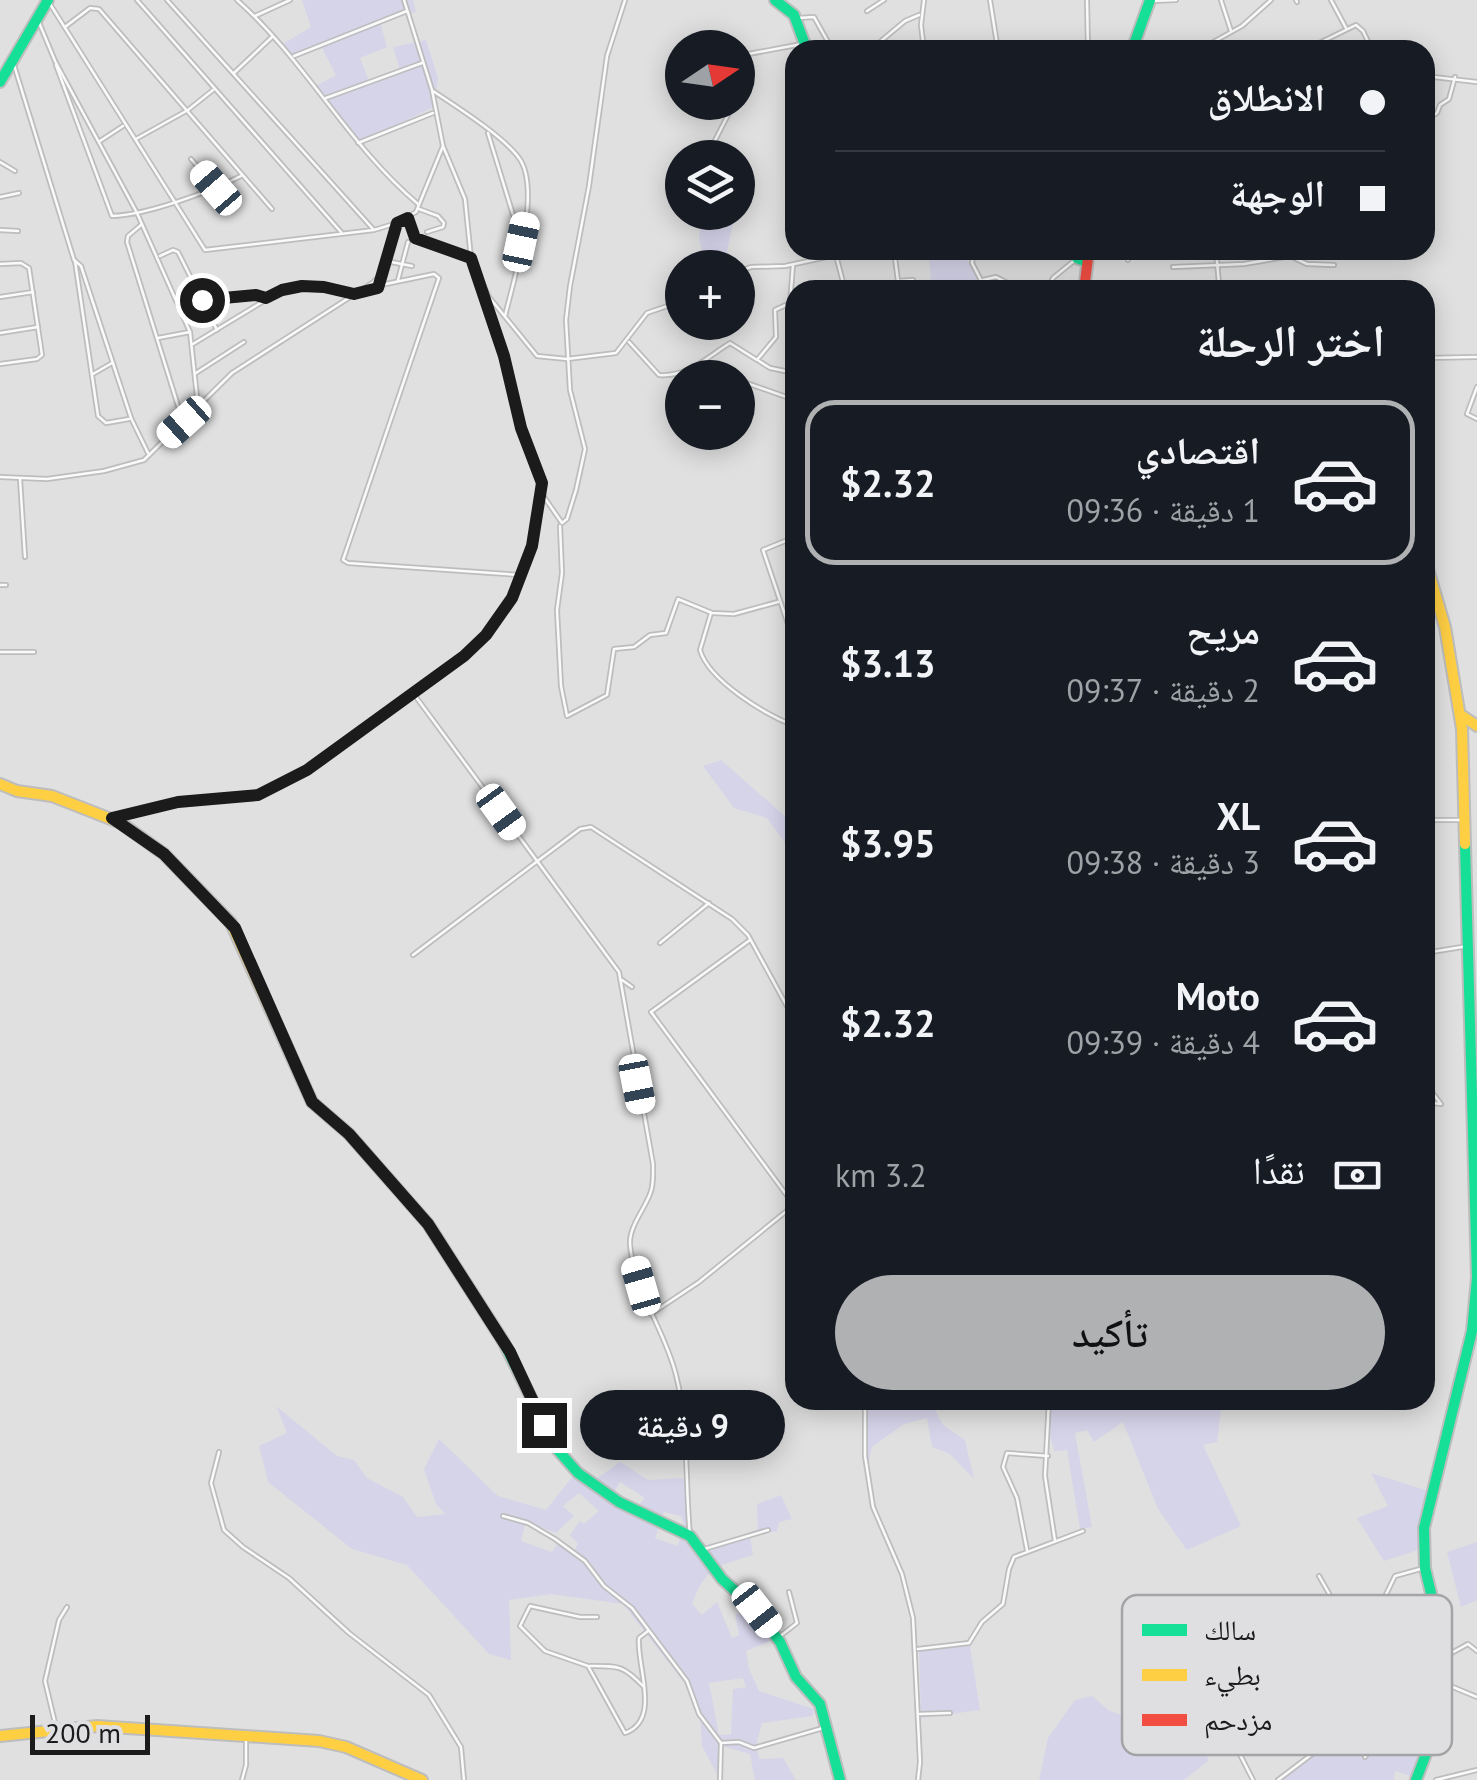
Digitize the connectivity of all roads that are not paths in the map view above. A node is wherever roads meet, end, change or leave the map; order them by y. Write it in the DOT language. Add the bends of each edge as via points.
graph roads {
  1 [pos="137,0"];
  2 [pos="167,0"];
  3 [pos="237,0"];
  4 [pos="290,0"];
  5 [pos="404,0"];
  6 [pos="624,0"];
  7 [pos="775,0"];
  8 [pos="884,0"];
  9 [pos="924,0"];
  10 [pos="990,0"];
  11 [pos="1087,0"];
  12 [pos="1176,0"];
  13 [pos="1221,0"];
  14 [pos="1271,0"];
  15 [pos="1331,0"];
  16 [pos="1150,1"];
  17 [pos="45,2"];
  18 [pos="407,11"];
  19 [pos="868,12"];
  20 [pos="920,14"];
  21 [pos="256,16"];
  22 [pos="796,18"];
  23 [pos="38,19"];
  24 [pos="64,28"];
  25 [pos="1346,28"];
  26 [pos="1232,32"];
  27 [pos="273,36"];
  28 [pos="804,40"];
  29 [pos="827,40"];
  30 [pos="883,40"];
  31 [pos="923,40"];
  32 [pos="996,40"];
  33 [pos="1088,40"];
  34 [pos="1136,40"];
  35 [pos="1217,40"];
  36 [pos="1324,40"];
  37 [pos="1367,40"];
  38 [pos="785,50"];
  39 [pos="755,53"];
  40 [pos="292,56"];
  41 [pos="12,59"];
  42 [pos="55,61"];
  43 [pos="423,62"];
  44 [pos="233,74"];
  45 [pos="1435,76"];
  46 [pos="1455,77"];
  47 [pos="0,82"];
  48 [pos="1477,82"];
  49 [pos="214,89"];
  50 [pos="432,90"];
  51 [pos="326,98"];
  52 [pos="80,109"];
  53 [pos="188,110"];
  54 [pos="435,112"];
  55 [pos="73,113"];
  56 [pos="1435,115"];
  57 [pos="125,124"];
  58 [pos="488,132"];
  59 [pos="134,140"];
  60 [pos="99,142"];
  61 [pos="358,143"];
  62 [pos="443,146"];
  63 [pos="191,159"];
  64 [pos="0,162"];
  65 [pos="15,171"];
  66 [pos="242,175"];
  67 [pos="216,188"];
  68 [pos="19,193"];
  69 [pos="0,197"];
  70 [pos="172,201"];
  71 [pos="418,207"];
  72 [pos="272,208"];
  73 [pos="137,213"];
  74 [pos="408,218"];
  75 [pos="397,223"];
  76 [pos="142,224"];
  77 [pos="0,230"];
  78 [pos="374,230"];
  79 [pos="18,231"];
  80 [pos="427,232"];
  81 [pos="342,233"];
  82 [pos="408,242"];
  83 [pos="521,242"];
  84 [pos="158,257"];
  85 [pos="471,258"];
  86 [pos="74,260"];
  87 [pos="820,260"];
  88 [pos="972,260"];
  89 [pos="1072,260"];
  90 [pos="1217,260"];
  91 [pos="1254,260"];
  92 [pos="1300,260"];
  93 [pos="391,262"];
  94 [pos="0,264"];
  95 [pos="402,264"];
  96 [pos="1218,264"];
  97 [pos="1334,264"];
  98 [pos="794,265"];
  99 [pos="412,266"];
  100 [pos="755,267"];
  101 [pos="1173,268"];
  102 [pos="792,280"];
  103 [pos="983,280"];
  104 [pos="1001,280"];
  105 [pos="1052,280"];
  106 [pos="1219,280"];
  107 [pos="86,281"];
  108 [pos="398,282"];
  109 [pos="482,282"];
  110 [pos="380,283"];
  111 [pos="78,288"];
  112 [pos="34,292"];
  113 [pos="354,294"];
  114 [pos="0,296"];
  115 [pos="266,298"];
  116 [pos="202,300"];
  117 [pos="785,305"];
  118 [pos="665,307"];
  119 [pos="505,317"];
  120 [pos="39,327"];
  121 [pos="218,331"];
  122 [pos="190,332"];
  123 [pos="0,333"];
  124 [pos="157,338"];
  125 [pos="628,341"];
  126 [pos="244,342"];
  127 [pos="193,344"];
  128 [pos="1477,357"];
  129 [pos="1435,358"];
  130 [pos="567,359"];
  131 [pos="704,360"];
  132 [pos="757,360"];
  133 [pos="114,362"];
  134 [pos="0,364"];
  135 [pos="785,371"];
  136 [pos="196,373"];
  137 [pos="91,374"];
  138 [pos="665,374"];
  139 [pos="755,386"];
  140 [pos="1477,387"];
  141 [pos="785,396"];
  142 [pos="198,406"];
  143 [pos="131,418"];
  144 [pos="1477,419"];
  145 [pos="184,422"];
  146 [pos="148,454"];
  147 [pos="0,477"];
  148 [pos="20,478"];
  149 [pos="542,494"];
  150 [pos="560,522"];
  151 [pos="785,541"];
  152 [pos="24,557"];
  153 [pos="523,575"];
  154 [pos="0,585"];
  155 [pos="6,586"];
  156 [pos="1435,593"];
  157 [pos="778,602"];
  158 [pos="712,613"];
  159 [pos="785,619"];
  160 [pos="0,652"];
  161 [pos="34,652"];
  162 [pos="413,693"];
  163 [pos="785,721"];
  164 [pos="1471,726"];
  165 [pos="0,784"];
  166 [pos="112,818"];
  167 [pos="1435,820"];
  168 [pos="1467,820"];
  169 [pos="537,862"];
  170 [pos="709,904"];
  171 [pos="750,940"];
  172 [pos="660,943"];
  173 [pos="1470,946"];
  174 [pos="1435,951"];
  175 [pos="413,955"];
  176 [pos="621,979"];
  177 [pos="1474,986"];
  178 [pos="632,987"];
  179 [pos="785,1003"];
  180 [pos="1475,1086"];
  181 [pos="785,1193"];
  182 [pos="785,1212"];
  183 [pos="650,1315"];
  184 [pos="864,1410"];
  185 [pos="1048,1410"];
  186 [pos="219,1452"];
  187 [pos="1048,1456"];
  188 [pos="503,1516"];
  189 [pos="768,1530"];
  190 [pos="1084,1531"];
  191 [pos="690,1536"];
  192 [pos="1055,1543"];
  193 [pos="700,1550"];
  194 [pos="1028,1551"];
  195 [pos="1424,1568"];
  196 [pos="1319,1576"];
  197 [pos="790,1592"];
  198 [pos="1328,1595"];
  199 [pos="1386,1595"];
  200 [pos="1430,1595"];
  201 [pos="67,1607"];
  202 [pos="597,1616"];
  203 [pos="648,1631"];
  204 [pos="778,1638"];
  205 [pos="916,1649"];
  206 [pos="1477,1651"];
  207 [pos="1452,1653"];
  208 [pos="588,1666"];
  209 [pos="1452,1687"];
  210 [pos="645,1688"];
  211 [pos="1477,1697"];
  212 [pos="950,1712"];
  213 [pos="918,1714"];
  214 [pos="826,1727"];
  215 [pos="56,1728"];
  216 [pos="0,1736"];
  217 [pos="246,1736"];
  218 [pos="722,1743"];
  219 [pos="1240,1755"];
  220 [pos="1310,1755"];
  221 [pos="1477,1770"];
  222 [pos="242,1780"];
  223 [pos="422,1780"];
  224 [pos="464,1780"];
  225 [pos="720,1780"];
  226 [pos="840,1780"];
  227 [pos="918,1780"];
  228 [pos="1253,1780"];
  229 [pos="1278,1780"];
  230 [pos="1436,1780"];
  1 -- 49 [label="street"];
  2 -- 44 [label="street"];
  3 -- 21 [label="street"];
  4 -- 21 [label="street"];
  5 -- 18 [label="street"];
  6 -- 130 [label="street" via="576,244"];
  7 -- 22 [label="street"];
  8 -- 19 [label="street"];
  9 -- 20 [label="street"];
  10 -- 32 [label="street"];
  11 -- 33 [label="street"];
  12 -- 16 [label="street"];
  13 -- 26 [label="street"];
  14 -- 26 [label="street"];
  15 -- 25 [label="street"];
  16 -- 34 [label="street"];
  17 -- 23 [label="street"];
  17 -- 24 [label="street"];
  18 -- 40 [label="street"];
  18 -- 43 [label="street"];
  20 -- 30 [label="street"];
  20 -- 31 [label="street"];
  21 -- 27 [label="street"];
  22 -- 28 [label="street"];
  22 -- 29 [label="street" via="814,18"];
  23 -- 41 [label="street"];
  23 -- 42 [label="street"];
  24 -- 53 [label="street" via="90,8 99,9"];
  24 -- 57 [label="street"];
  25 -- 36 [label="street"];
  25 -- 37 [label="street" via="1360,27"];
  26 -- 35 [label="street"];
  27 -- 40 [label="street"];
  27 -- 44 [label="street"];
  38 -- 39 [label="street"];
  40 -- 51 [label="street"];
  41 -- 47 [label="street"];
  41 -- 86 [label="street"];
  42 -- 52 [label="street"];
  42 -- 55 [label="street"];
  43 -- 50 [label="street"];
  43 -- 51 [label="street"];
  44 -- 78 [label="street"];
  45 -- 46 [label="street"];
  46 -- 48 [label="street"];
  46 -- 56 [label="street"];
  49 -- 53 [label="street"];
  49 -- 81 [label="street"];
  50 -- 54 [label="street"];
  50 -- 58 [label="street"];
  51 -- 61 [label="street"];
  52 -- 55 [label="street"];
  52 -- 60 [label="street"];
  53 -- 59 [label="street"];
  53 -- 66 [label="street"];
  54 -- 61 [label="street"];
  54 -- 62 [label="street"];
  55 -- 73 [label="street" via="109,213"];
  57 -- 59 [label="street"];
  57 -- 60 [label="street"];
  58 -- 83 [label="street"];
  58 -- 83 [label="street" via="519,158 529,178"];
  59 -- 70 [label="street"];
  60 -- 73 [label="street"];
  61 -- 71 [label="street"];
  62 -- 71 [label="street"];
  62 -- 85 [label="street" via="465,199"];
  63 -- 67 [label="street"];
  64 -- 65 [label="street"];
  66 -- 67 [label="street"];
  66 -- 72 [label="street"];
  67 -- 70 [label="street"];
  68 -- 69 [label="street"];
  70 -- 73 [label="street"];
  70 -- 81 [label="street" via="199,246 209,251"];
  71 -- 74 [label="street"];
  71 -- 80 [label="street" via="444,223"];
  73 -- 76 [label="street"];
  74 -- 75 [label="street"];
  74 -- 85 [label="street" via="415,238"];
  75 -- 78 [label="street"];
  75 -- 110 [label="street"];
  76 -- 84 [label="street"];
  76 -- 124 [label="street" via="127,242"];
  77 -- 79 [label="street"];
  78 -- 81 [label="street"];
  82 -- 95 [label="street"];
  83 -- 119 [label="street"];
  84 -- 116 [label="street" via="178,252"];
  84 -- 122 [label="street"];
  85 -- 109 [label="street"];
  86 -- 107 [label="street"];
  86 -- 111 [label="street"];
  87 -- 98 [label="street"];
  88 -- 103 [label="street"];
  89 -- 105 [label="street"];
  90 -- 96 [label="street"];
  91 -- 96 [label="street"];
  92 -- 97 [label="street"];
  93 -- 95 [label="street"];
  94 -- 112 [label="street" via="28,265"];
  95 -- 99 [label="street"];
  95 -- 108 [label="street"];
  96 -- 101 [label="street"];
  96 -- 106 [label="street"];
  98 -- 100 [label="street"];
  98 -- 102 [label="street"];
  103 -- 104 [label="street"];
  107 -- 111 [label="street"];
  107 -- 133 [label="street"];
  108 -- 110 [label="street"];
  108 -- 153 [label="street" via="438,278 343,560"];
  109 -- 119 [label="street"];
  109 -- 149 [label="street"];
  110 -- 113 [label="street"];
  111 -- 137 [label="street"];
  112 -- 114 [label="street"];
  112 -- 120 [label="street"];
  113 -- 115 [label="street" via="302,286"];
  113 -- 142 [label="street" via="249,361"];
  115 -- 116 [label="street"];
  115 -- 121 [label="street"];
  116 -- 121 [label="street"];
  117 -- 132 [label="street" via="775,310 776,337"];
  118 -- 125 [label="street" via="638,320"];
  119 -- 130 [label="street" via="532,353"];
  120 -- 123 [label="street"];
  120 -- 134 [label="street" via="42,357"];
  121 -- 127 [label="street"];
  122 -- 124 [label="street"];
  122 -- 127 [label="street"];
  124 -- 145 [label="street"];
  125 -- 130 [label="street" via="616,352"];
  125 -- 138 [label="street"];
  126 -- 136 [label="street"];
  127 -- 136 [label="street"];
  128 -- 129 [label="street"];
  130 -- 150 [label="street" via="585,449 567,519"];
  131 -- 132 [label="street" via="730,342"];
  132 -- 135 [label="street"];
  133 -- 137 [label="street"];
  133 -- 143 [label="street"];
  136 -- 142 [label="street"];
  137 -- 143 [label="street" via="100,420"];
  139 -- 141 [label="street"];
  140 -- 144 [label="street" via="1467,414"];
  142 -- 145 [label="street"];
  143 -- 146 [label="street"];
  145 -- 146 [label="street"];
  146 -- 148 [label="street" via="104,471"];
  147 -- 148 [label="street"];
  148 -- 152 [label="street"];
  149 -- 150 [label="street"];
  149 -- 153 [label="street"];
  150 -- 158 [label="street" via="557,610 566,716 606,696 613,650 666,633 678,599"];
  151 -- 157 [label="street" via="763,550"];
  153 -- 162 [label="street" via="486,635"];
  154 -- 155 [label="street"];
  156 -- 164 [label="street" via="1461,716"];
  157 -- 158 [label="street"];
  157 -- 159 [label="street"];
  158 -- 163 [label="street" via="700,650 708,666"];
  160 -- 161 [label="street"];
  162 -- 166 [label="street" via="320,763 265,793 178,802"];
  162 -- 169 [label="street"];
  164 -- 168 [label="street"];
  165 -- 166 [label="street"];
  166 -- 191 [label="street" via="164,854 235,928 312,1102 428,1224 510,1352 556,1448 619,1502"];
  167 -- 168 [label="street"];
  168 -- 173 [label="street"];
  169 -- 170 [label="street" via="591,826"];
  169 -- 175 [label="street"];
  169 -- 176 [label="street"];
  170 -- 171 [label="street"];
  170 -- 172 [label="street"];
  171 -- 179 [label="street"];
  171 -- 181 [label="street" via="650,1012"];
  173 -- 174 [label="street"];
  173 -- 177 [label="street"];
  176 -- 178 [label="street"];
  176 -- 183 [label="street" via="653,1164 653,1188 630,1236"];
  177 -- 180 [label="street"];
  180 -- 195 [label="street" via="1476,1300 1424,1528"];
  182 -- 183 [label="street"];
  183 -- 191 [label="street" via="678,1378"];
  184 -- 205 [label="street" via="873,1507 906,1588"];
  185 -- 187 [label="street"];
  186 -- 224 [label="street" via="211,1483 224,1530 429,1695 461,1747"];
  187 -- 192 [label="street"];
  187 -- 194 [label="street" via="1004,1458"];
  188 -- 203 [label="street" via="543,1530 578,1555"];
  189 -- 193 [label="street"];
  190 -- 192 [label="street"];
  191 -- 193 [label="street"];
  192 -- 194 [label="street"];
  193 -- 204 [label="street"];
  194 -- 205 [label="street" via="1011,1563 1002,1604 972,1641"];
  195 -- 199 [label="street" via="1395,1576"];
  195 -- 200 [label="street"];
  196 -- 198 [label="street"];
  197 -- 204 [label="street" via="797,1623"];
  201 -- 215 [label="street" via="45,1681"];
  202 -- 208 [label="street" via="530,1606 520,1622 546,1651"];
  203 -- 210 [label="street" via="638,1646"];
  203 -- 218 [label="street"];
  204 -- 214 [label="street" via="796,1676 817,1698"];
  205 -- 213 [label="street"];
  206 -- 207 [label="street" via="1468,1644"];
  208 -- 210 [label="street" via="619,1666"];
  208 -- 210 [label="street" via="625,1733 642,1714"];
  209 -- 211 [label="street"];
  212 -- 213 [label="street"];
  213 -- 227 [label="street"];
  214 -- 218 [label="street" via="754,1748"];
  214 -- 226 [label="street"];
  215 -- 216 [label="street"];
  215 -- 217 [label="street"];
  217 -- 222 [label="street"];
  217 -- 223 [label="street" via="336,1744"];
  218 -- 225 [label="street"];
  219 -- 228 [label="street"];
  220 -- 229 [label="street"];
  221 -- 230 [label="street"];
}
